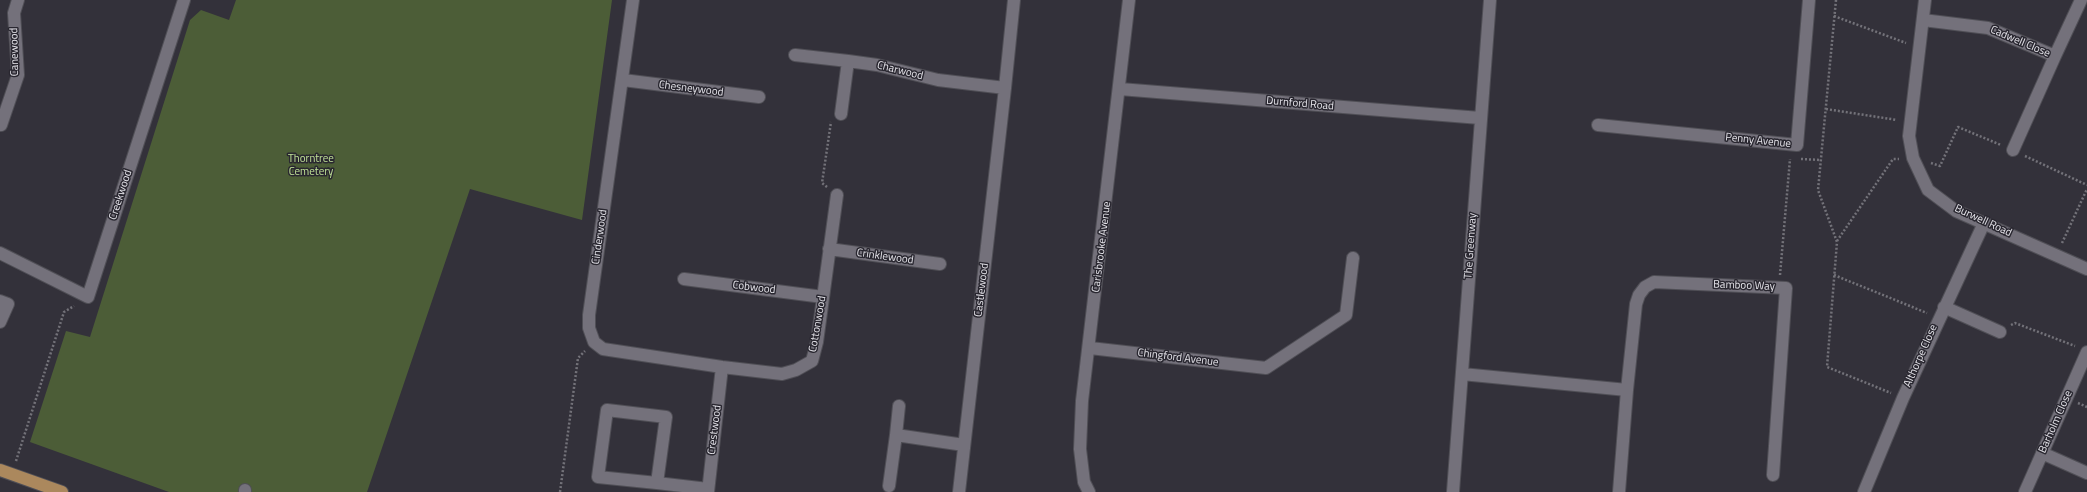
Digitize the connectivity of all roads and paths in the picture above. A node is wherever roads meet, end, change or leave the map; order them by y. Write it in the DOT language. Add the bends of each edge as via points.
graph roads {
  1 [pos="18,0"];
  2 [pos="184,0"];
  3 [pos="633,0"];
  4 [pos="1014,0"];
  5 [pos="1129,0"];
  6 [pos="1490,0"];
  7 [pos="1809,0"];
  8 [pos="1836,0"];
  9 [pos="1925,0"];
  10 [pos="2081,0"];
  11 [pos="1834,16"];
  12 [pos="1923,20"];
  13 [pos="795,55"];
  14 [pos="2055,56"];
  15 [pos="848,61"];
  16 [pos="623,80"];
  17 [pos="1005,88"];
  18 [pos="1120,89"];
  19 [pos="759,97"];
  20 [pos="1826,109"];
  21 [pos="841,114"];
  22 [pos="1480,118"];
  23 [pos="1909,122"];
  24 [pos="1,126"];
  25 [pos="1598,126"];
  26 [pos="1791,144"];
  27 [pos="2013,150"];
  28 [pos="1790,158"];
  29 [pos="1913,158"];
  30 [pos="1821,160"];
  31 [pos="2087,185"];
  32 [pos="2087,189"];
  33 [pos="837,195"];
  34 [pos="1984,223"];
  35 [pos="1837,242"];
  36 [pos="829,249"];
  37 [pos="2059,250"];
  38 [pos="0,253"];
  39 [pos="1353,258"];
  40 [pos="940,264"];
  41 [pos="2087,269"];
  42 [pos="1834,275"];
  43 [pos="684,279"];
  44 [pos="1778,288"];
  45 [pos="88,297"];
  46 [pos="823,297"];
  47 [pos="0,301"];
  48 [pos="1944,306"];
  49 [pos="1939,318"];
  50 [pos="0,322"];
  51 [pos="2000,332"];
  52 [pos="594,342"];
  53 [pos="1090,348"];
  54 [pos="2083,350"];
  55 [pos="722,367"];
  56 [pos="1462,374"];
  57 [pos="1627,390"];
  58 [pos="1903,398"];
  59 [pos="899,406"];
  60 [pos="896,435"];
  61 [pos="964,445"];
  62 [pos="2042,454"];
  63 [pos="0,470"];
  64 [pos="2087,473"];
  65 [pos="12,474"];
  66 [pos="1773,475"];
  67 [pos="657,484"];
  68 [pos="889,486"];
  69 [pos="708,491"];
  70 [pos="62,492"];
  71 [pos="560,492"];
  72 [pos="959,492"];
  73 [pos="1089,492"];
  74 [pos="1453,492"];
  75 [pos="1619,492"];
  76 [pos="1864,492"];
  77 [pos="2025,492"];
  1 -- 24 [label="street, Canewood" via="14,13 18,75"];
  2 -- 45 [label="street, Creekwood"];
  3 -- 16 [label="street, Cinderwood"];
  4 -- 17 [label="street, Castlewood"];
  5 -- 18 [label="street, Carisbrooke Avenue"];
  6 -- 22 [label="street, The Greenway"];
  7 -- 26 [label="street, Penny Avenue" via="1796,145"];
  8 -- 11 [label="path"];
  9 -- 12 [label="street, Burwell Road"];
  10 -- 14 [label="street, Cadwell Close"];
  11 -- 12 [label="path" via="1906,44"];
  11 -- 20 [label="path"];
  12 -- 14 [label="street, Cadwell Close" via="1988,28"];
  12 -- 23 [label="street, Burwell Road"];
  13 -- 15 [label="street, Charwood"];
  14 -- 27 [label="street"];
  15 -- 17 [label="street, Charwood" via="877,65 938,80"];
  15 -- 21 [label="street"];
  16 -- 19 [label="street, Chesneywood"];
  16 -- 52 [label="street, Cinderwood" via="589,315 589,328"];
  17 -- 61 [label="street, Castlewood"];
  18 -- 22 [label="street, Durnford Road"];
  18 -- 53 [label="street, Carisbrooke Avenue"];
  20 -- 23 [label="path"];
  20 -- 30 [label="path"];
  21 -- 33 [label="path" via="831,120 822,183"];
  22 -- 56 [label="street, The Greenway"];
  23 -- 29 [label="street, Burwell Road"];
  25 -- 26 [label="street, Penny Avenue"];
  26 -- 28 [label="path"];
  27 -- 29 [label="path" via="1958,127 1940,166"];
  27 -- 31 [label="path"];
  28 -- 30 [label="path"];
  28 -- 44 [label="path"];
  29 -- 34 [label="street, Burwell Road" via="1928,190 1956,211"];
  29 -- 35 [label="path" via="1893,159"];
  30 -- 35 [label="path" via="1818,190"];
  32 -- 37 [label="path"];
  33 -- 36 [label="street, Cottonwood"];
  34 -- 41 [label="street, Burwell Road"];
  34 -- 48 [label="street, Althorpe Close"];
  35 -- 42 [label="path"];
  36 -- 40 [label="street, Crinklewood"];
  36 -- 46 [label="street, Cottonwood"];
  38 -- 45 [label="street"];
  39 -- 53 [label="street, Chingford Avenue" via="1346,315 1266,368"];
  42 -- 49 [label="path"];
  42 -- 58 [label="path" via="1827,367"];
  43 -- 46 [label="street, Cobwood"];
  44 -- 57 [label="street, Bamboo Way" via="1654,282 1645,287 1636,304"];
  44 -- 66 [label="street, Bamboo Way" via="1786,288"];
  45 -- 65 [label="path" via="64,312"];
  46 -- 55 [label="street, Cottonwood" via="812,361 782,374"];
  47 -- 50 [label="street" via="8,304"];
  48 -- 49 [label="street, Althorpe Close"];
  48 -- 51 [label="street"];
  49 -- 58 [label="street, Althorpe Close"];
  51 -- 54 [label="path" via="2015,323"];
  52 -- 55 [label="street" via="603,349"];
  52 -- 71 [label="path" via="578,358"];
  53 -- 73 [label="street, Carisbrooke Avenue" via="1082,401 1080,449 1084,482"];
  54 -- 62 [label="street, Barholm Close"];
  55 -- 69 [label="street, Crestwood"];
  56 -- 57 [label="street"];
  56 -- 74 [label="street, The Greenway"];
  57 -- 75 [label="street, Bamboo Way"];
  58 -- 76 [label="street, Althorpe Close"];
  59 -- 60 [label="street"];
  60 -- 61 [label="street"];
  60 -- 68 [label="street"];
  61 -- 72 [label="street, Castlewood"];
  62 -- 64 [label="street"];
  62 -- 77 [label="street, Barholm Close"];
  63 -- 65 [label="main road"];
  65 -- 70 [label="main road"];
  67 -- 67 [label="street" via="666,417 607,410 598,476"];
  67 -- 69 [label="street"];
}
